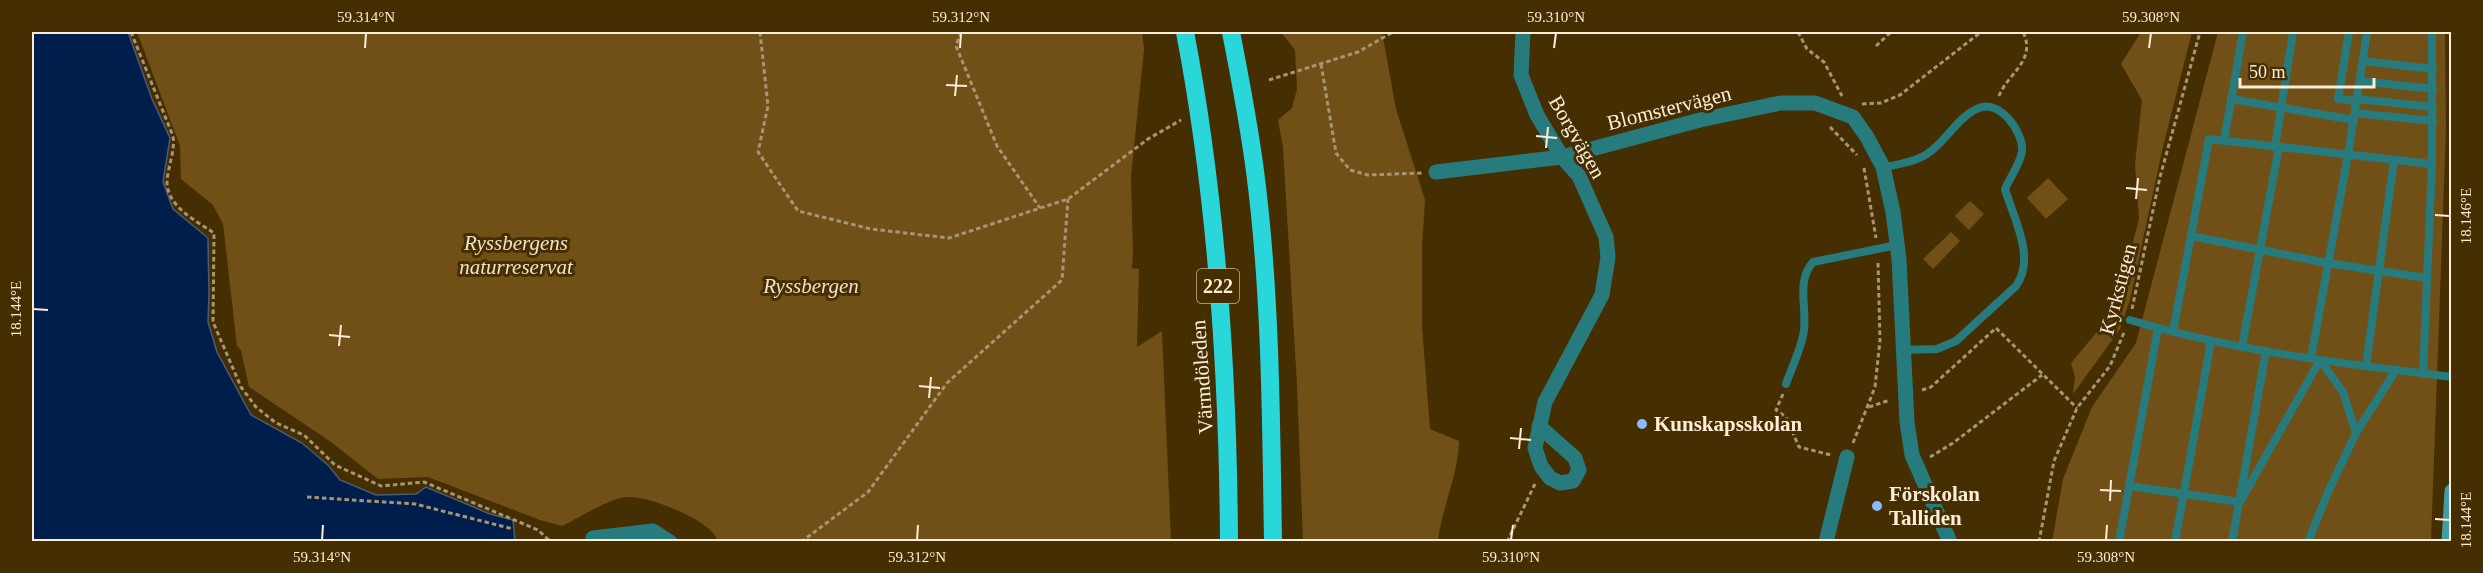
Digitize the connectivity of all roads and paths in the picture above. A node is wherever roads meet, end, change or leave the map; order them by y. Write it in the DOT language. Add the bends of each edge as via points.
graph roads {
  1 [pos="131,32"];
  2 [pos="760,32"];
  3 [pos="961,32"];
  4 [pos="1185,32"];
  5 [pos="1231,32"];
  6 [pos="1393,32"];
  7 [pos="1523,32"];
  8 [pos="1798,32"];
  9 [pos="1890,32"];
  10 [pos="1981,32"];
  11 [pos="2023,32"];
  12 [pos="2200,32"];
  13 [pos="2243,32"];
  14 [pos="2293,32"];
  15 [pos="2349,32"];
  16 [pos="2367,32"];
  17 [pos="2432,32"];
  18 [pos="1876,46"];
  19 [pos="2362,61"];
  20 [pos="1321,64"];
  21 [pos="2433,69"];
  22 [pos="1269,80"];
  23 [pos="2360,81"];
  24 [pos="2433,89"];
  25 [pos="2231,99"];
  26 [pos="2357,100"];
  27 [pos="1843,103"];
  28 [pos="1854,106"];
  29 [pos="2433,107"];
  30 [pos="2280,108"];
  31 [pos="1995,109"];
  32 [pos="2354,116"];
  33 [pos="1180,120"];
  34 [pos="2433,121"];
  35 [pos="2224,141"];
  36 [pos="2277,147"];
  37 [pos="2348,155"];
  38 [pos="1562,157"];
  39 [pos="2394,160"];
  40 [pos="2432,164"];
  41 [pos="1883,167"];
  42 [pos="1436,172"];
  43 [pos="1068,199"];
  44 [pos="1040,208"];
  45 [pos="2191,236"];
  46 [pos="1897,245"];
  47 [pos="1877,249"];
  48 [pos="2260,250"];
  49 [pos="2327,263"];
  50 [pos="2379,272"];
  51 [pos="2427,278"];
  52 [pos="2130,320"];
  53 [pos="2158,328"];
  54 [pos="2173,332"];
  55 [pos="2211,341"];
  56 [pos="2242,347"];
  57 [pos="1903,350"];
  58 [pos="2265,351"];
  59 [pos="2315,359"];
  60 [pos="2366,366"];
  61 [pos="2396,370"];
  62 [pos="2423,374"];
  63 [pos="2042,375"];
  64 [pos="2451,377"];
  65 [pos="1786,384"];
  66 [pos="1905,396"];
  67 [pos="1869,407"];
  68 [pos="2077,408"];
  69 [pos="1776,410"];
  70 [pos="1539,426"];
  71 [pos="2356,433"];
  72 [pos="1824,453"];
  73 [pos="1847,457"];
  74 [pos="1915,466"];
  75 [pos="1544,470"];
  76 [pos="2129,486"];
  77 [pos="2451,491"];
  78 [pos="2184,493"];
  79 [pos="307,497"];
  80 [pos="2240,502"];
  81 [pos="513,529"];
  82 [pos="593,540"];
  83 [pos="551,542"];
  84 [pos="670,542"];
  85 [pos="801,542"];
  86 [pos="1229,542"];
  87 [pos="1273,542"];
  88 [pos="1507,542"];
  89 [pos="1826,542"];
  90 [pos="1950,542"];
  91 [pos="2039,542"];
  92 [pos="2119,542"];
  93 [pos="2175,542"];
  94 [pos="2232,542"];
  95 [pos="2308,542"];
  96 [pos="2449,542"];
  1 -- 83 [label="path" via="173,136 166,182 169,191 177,208 214,233 213,322 241,387 256,407 276,423 304,435 335,465 362,478 381,486 424,482 538,530"];
  2 -- 44 [label="path" via="768,106 758,152 798,211 871,229 949,238"];
  3 -- 44 [label="path" via="956,46 997,146"];
  4 -- 86 [label="highway, Värmdöleden / 222" via="1208,182 1220,306 1228,432"];
  5 -- 87 [label="highway, 222" via="1255,172 1266,314"];
  6 -- 20 [label="path" via="1358,52"];
  7 -- 38 [label="street, Borgvägen" via="1521,75 1537,115"];
  8 -- 27 [label="path" via="1807,49 1824,62"];
  9 -- 18 [label="path"];
  10 -- 28 [label="path" via="1900,95 1881,103"];
  11 -- 31 [label="path" via="2027,46 2024,59 2000,92"];
  12 -- 52 [label="path, Kyrkstigen" via="2160,177"];
  13 -- 25 [label="lane"];
  14 -- 30 [label="lane"];
  15 -- 26 [label="lane" via="2337,99"];
  16 -- 19 [label="lane"];
  17 -- 21 [label="lane"];
  19 -- 21 [label="lane"];
  19 -- 23 [label="lane"];
  20 -- 22 [label="path"];
  20 -- 42 [label="path" via="1336,153 1350,170 1368,175"];
  21 -- 24 [label="lane"];
  23 -- 24 [label="lane"];
  23 -- 26 [label="lane"];
  24 -- 29 [label="lane"];
  25 -- 30 [label="lane"];
  25 -- 35 [label="lane"];
  26 -- 29 [label="lane"];
  26 -- 32 [label="lane"];
  27 -- 38 [label="street, Blomstervägen" via="1780,103"];
  27 -- 41 [label="street, Blomstervägen"];
  27 -- 47 [label="path" via="1830,126 1863,161"];
  29 -- 34 [label="lane"];
  30 -- 32 [label="lane"];
  30 -- 36 [label="lane"];
  31 -- 41 [label="lane" via="1976,109 1928,154"];
  31 -- 57 [label="lane" via="2004,114 2021,142 2019,160 2005,189 2025,257 2022,278 1956,341 1937,349"];
  32 -- 34 [label="lane"];
  32 -- 37 [label="lane"];
  33 -- 43 [label="path"];
  34 -- 40 [label="lane"];
  35 -- 36 [label="lane"];
  35 -- 45 [label="lane" via="2209,139"];
  36 -- 37 [label="lane"];
  36 -- 48 [label="lane"];
  37 -- 39 [label="lane"];
  37 -- 49 [label="lane"];
  38 -- 42 [label="street, Blomstervägen"];
  38 -- 70 [label="street, Borgvägen" via="1579,176 1606,237 1608,257 1602,295 1545,402"];
  39 -- 40 [label="lane"];
  39 -- 50 [label="lane"];
  40 -- 51 [label="lane"];
  41 -- 46 [label="street, Blomstervägen"];
  43 -- 44 [label="path"];
  43 -- 85 [label="path" via="1062,280 947,382 868,492"];
  45 -- 48 [label="lane"];
  45 -- 54 [label="lane"];
  46 -- 47 [label="lane"];
  46 -- 57 [label="street, Blomstervägen"];
  47 -- 65 [label="lane" via="1813,262 1807,268 1803,280 1804,331"];
  47 -- 67 [label="path" via="1880,340"];
  48 -- 49 [label="lane"];
  48 -- 56 [label="lane"];
  49 -- 50 [label="lane"];
  49 -- 59 [label="lane"];
  50 -- 51 [label="lane"];
  50 -- 60 [label="lane"];
  51 -- 62 [label="lane"];
  52 -- 53 [label="lane"];
  52 -- 68 [label="path, Kyrkstigen" via="2110,366"];
  53 -- 54 [label="lane"];
  53 -- 76 [label="lane"];
  54 -- 55 [label="lane"];
  55 -- 56 [label="lane"];
  55 -- 78 [label="lane"];
  56 -- 58 [label="lane"];
  57 -- 66 [label="street, Blomstervägen"];
  58 -- 59 [label="lane"];
  58 -- 80 [label="lane"];
  59 -- 60 [label="lane"];
  59 -- 71 [label="lane" via="2343,392"];
  59 -- 80 [label="lane"];
  60 -- 61 [label="lane"];
  61 -- 62 [label="lane"];
  61 -- 71 [label="lane"];
  62 -- 64 [label="lane"];
  63 -- 66 [label="path" via="1996,328 1931,387"];
  63 -- 68 [label="path"];
  63 -- 74 [label="path" via="1953,443"];
  66 -- 67 [label="path"];
  66 -- 74 [label="street, Blomstervägen"];
  67 -- 73 [label="path"];
  68 -- 91 [label="path, Kyrkstigen" via="2054,461"];
  69 -- 72 [label="path" via="1786,417 1799,447"];
  70 -- 75 [label="street, Borgvägen" via="1535,448"];
  70 -- 75 [label="street" via="1575,458 1579,470 1573,480 1560,483"];
  71 -- 95 [label="lane"];
  73 -- 89 [label="street"];
  74 -- 90 [label="street, Blomstervägen"];
  75 -- 88 [label="path"];
  76 -- 78 [label="lane"];
  76 -- 92 [label="lane"];
  77 -- 96 [label="main road"];
  78 -- 80 [label="lane"];
  78 -- 93 [label="lane"];
  79 -- 81 [label="path" via="415,504"];
  80 -- 94 [label="lane"];
  82 -- 84 [label="street" via="653,531"];
}
